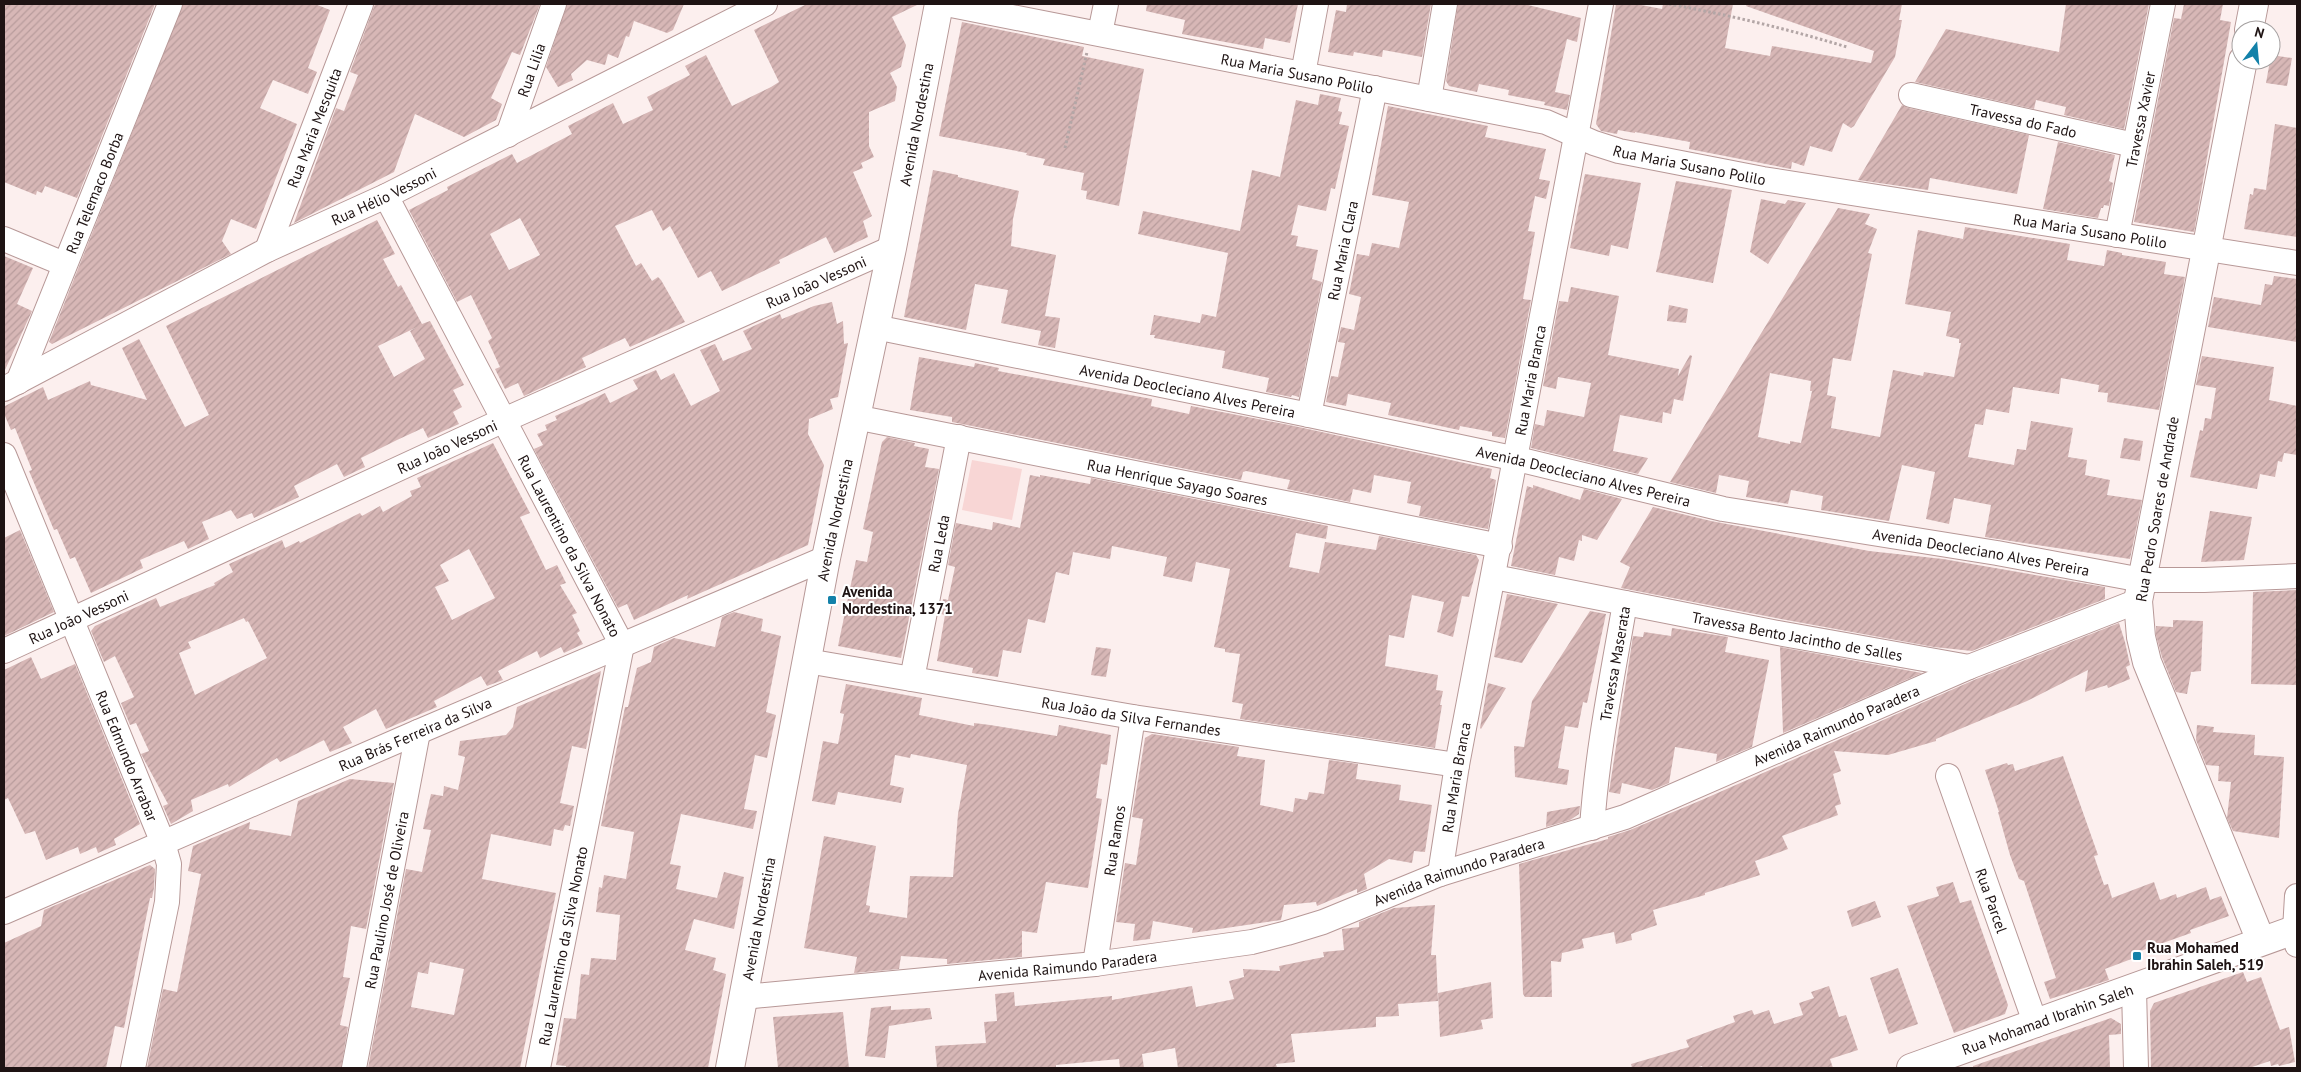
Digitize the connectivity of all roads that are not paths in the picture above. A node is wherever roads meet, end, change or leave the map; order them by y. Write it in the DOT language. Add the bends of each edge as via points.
graph roads {
  1 [pos="170,4"];
  2 [pos="361,4"];
  3 [pos="554,4"];
  4 [pos="765,4"];
  5 [pos="939,4"];
  6 [pos="946,4"];
  7 [pos="1106,4"];
  8 [pos="1316,4"];
  9 [pos="1445,4"];
  10 [pos="1601,4"];
  11 [pos="2163,4"];
  12 [pos="2254,4"];
  13 [pos="2251,20"];
  14 [pos="1096,33"];
  15 [pos="2241,70"];
  16 [pos="1303,74"];
  17 [pos="1375,88"];
  18 [pos="1911,95"];
  19 [pos="1429,99"];
  20 [pos="1576,135"];
  21 [pos="508,136"];
  22 [pos="2134,145"];
  23 [pos="386,196"];
  24 [pos="2117,235"];
  25 [pos="4,238"];
  26 [pos="892,248"];
  27 [pos="2207,249"];
  28 [pos="268,250"];
  29 [pos="64,264"];
  30 [pos="2297,264"];
  31 [pos="875,327"];
  32 [pos="11,386"];
  33 [pos="1309,415"];
  34 [pos="855,417"];
  35 [pos="504,420"];
  36 [pos="959,437"];
  37 [pos="4,455"];
  38 [pos="1517,459"];
  39 [pos="1500,546"];
  40 [pos="826,558"];
  41 [pos="2297,576"];
  42 [pos="1494,577"];
  43 [pos="2140,590"];
  44 [pos="1625,603"];
  45 [pos="73,621"];
  46 [pos="622,645"];
  47 [pos="4,651"];
  48 [pos="807,661"];
  49 [pos="1969,667"];
  50 [pos="912,679"];
  51 [pos="1133,717"];
  52 [pos="418,732"];
  53 [pos="1457,765"];
  54 [pos="1948,776"];
  55 [pos="1592,828"];
  56 [pos="163,843"];
  57 [pos="1440,874"];
  58 [pos="2297,896"];
  59 [pos="4,912"];
  60 [pos="2296,935"];
  61 [pos="2261,941"];
  62 [pos="1095,964"];
  63 [pos="2134,989"];
  64 [pos="743,997"];
  65 [pos="2036,1025"];
  66 [pos="1947,1062"];
  67 [pos="133,1068"];
  68 [pos="354,1068"];
  69 [pos="538,1068"];
  70 [pos="730,1068"];
  71 [pos="1911,1068"];
  72 [pos="2136,1068"];
  1 -- 29 [label="street, Rua Telemaco Borba"];
  2 -- 28 [label="street, Rua Maria Mesquita"];
  3 -- 21 [label="street, Rua Lilia"];
  4 -- 21 [label="street, Rua Hélio Vessoni"];
  5 -- 26 [label="street, Avenida Nordestina"];
  6 -- 14 [label="street, Rua Maria Susano Polilo"];
  7 -- 14 [label="street"];
  8 -- 16 [label="street"];
  9 -- 19 [label="street"];
  10 -- 20 [label="street, Rua Maria Branca"];
  11 -- 22 [label="street, Travessa Xavier"];
  12 -- 13 [label="street"];
  14 -- 16 [label="street, Rua Maria Susano Polilo"];
  15 -- 27 [label="street, Rua Pedro Soares de Andrade"];
  16 -- 17 [label="street, Rua Maria Susano Polilo"];
  17 -- 19 [label="street, Rua Maria Susano Polilo"];
  17 -- 33 [label="street, Rua Maria Clara"];
  18 -- 22 [label="street, Travessa do Fado"];
  19 -- 20 [label="street, Rua Maria Susano Polilo" via="1546,122"];
  20 -- 24 [label="street, Rua Maria Susano Polilo" via="1619,151 1763,179"];
  20 -- 38 [label="street, Rua Maria Branca"];
  21 -- 23 [label="street, Rua Hélio Vessoni"];
  22 -- 24 [label="street, Travessa Xavier"];
  23 -- 28 [label="street, Rua Hélio Vessoni"];
  23 -- 35 [label="street, Rua Laurentino da Silva Nonato"];
  24 -- 27 [label="street, Rua Maria Susano Polilo"];
  25 -- 29 [label="street"];
  26 -- 31 [label="street, Avenida Nordestina"];
  26 -- 35 [label="street, Rua João Vessoni"];
  27 -- 30 [label="street, Rua Maria Susano Polilo"];
  27 -- 43 [label="street, Rua Pedro Soares de Andrade"];
  28 -- 32 [label="street, Rua Hélio Vessoni"];
  29 -- 32 [label="street, Rua Telemaco Borba"];
  31 -- 33 [label="street, Avenida Deocleciano Alves Pereira"];
  31 -- 34 [label="street, Avenida Nordestina"];
  33 -- 38 [label="street, Avenida Deocleciano Alves Pereira"];
  34 -- 36 [label="street, Rua Henrique Sayago Soares"];
  34 -- 40 [label="street, Avenida Nordestina"];
  35 -- 45 [label="street, Rua João Vessoni"];
  35 -- 46 [label="street, Rua Laurentino da Silva Nonato"];
  36 -- 39 [label="street, Rua Henrique Sayago Soares"];
  36 -- 50 [label="street, Rua Leda"];
  37 -- 45 [label="street, Rua Edmundo Arrabar"];
  38 -- 39 [label="street, Rua Maria Branca"];
  38 -- 43 [label="street, Avenida Deocleciano Alves Pereira" via="1724,509 1996,553"];
  39 -- 42 [label="street, Rua Maria Branca"];
  40 -- 46 [label="street, Rua Brás Ferreira da Silva"];
  40 -- 48 [label="street, Avenida Nordestina"];
  41 -- 43 [label="street, Avenida Deocleciano Alves Pereira" via="2204,580"];
  42 -- 44 [label="street, Travessa Maserata"];
  42 -- 53 [label="street, Rua Maria Branca"];
  43 -- 49 [label="street, Avenida Raimundo Paradera"];
  43 -- 61 [label="street, Rua Pedro Soares de Andrade" via="2141,637 2147,662"];
  44 -- 49 [label="street, Travessa Bento Jacintho de Salles"];
  44 -- 55 [label="street, Travessa Maserata" via="1594,793"];
  45 -- 47 [label="street, Rua João Vessoni"];
  45 -- 56 [label="street, Rua Edmundo Arrabar"];
  46 -- 52 [label="street, Rua Brás Ferreira da Silva"];
  46 -- 69 [label="street, Rua Laurentino da Silva Nonato"];
  48 -- 50 [label="street, Rua João da Silva Fernandes"];
  48 -- 64 [label="street, Avenida Nordestina"];
  49 -- 55 [label="street, Avenida Raimundo Paradera" via="1625,817"];
  50 -- 51 [label="street, Rua João da Silva Fernandes"];
  51 -- 53 [label="street, Rua João da Silva Fernandes"];
  51 -- 62 [label="street, Rua Ramos"];
  52 -- 56 [label="street, Rua Brás Ferreira da Silva"];
  52 -- 68 [label="street, Rua Paulino José de Oliveira"];
  53 -- 57 [label="street, Rua Maria Branca"];
  54 -- 65 [label="street, Rua Parcel"];
  55 -- 57 [label="street, Avenida Raimundo Paradera"];
  56 -- 59 [label="street, Rua Brás Ferreira da Silva"];
  56 -- 67 [label="street, Rua Edmundo Arrabar" via="169,864 168,902"];
  57 -- 62 [label="street, Avenida Raimundo Paradera" via="1323,922 1287,933 1252,942"];
  58 -- 60 [label="street"];
  60 -- 61 [label="street, Rua Mohamad Ibrahin Saleh"];
  61 -- 63 [label="street, Rua Mohamad Ibrahin Saleh"];
  62 -- 64 [label="street, Avenida Raimundo Paradera"];
  63 -- 65 [label="street, Rua Mohamad Ibrahin Saleh"];
  63 -- 72 [label="street"];
  64 -- 70 [label="street, Avenida Nordestina"];
  65 -- 66 [label="street, Rua Mohamad Ibrahin Saleh"];
  66 -- 71 [label="street, Rua Mohamad Ibrahin Saleh"];
}
